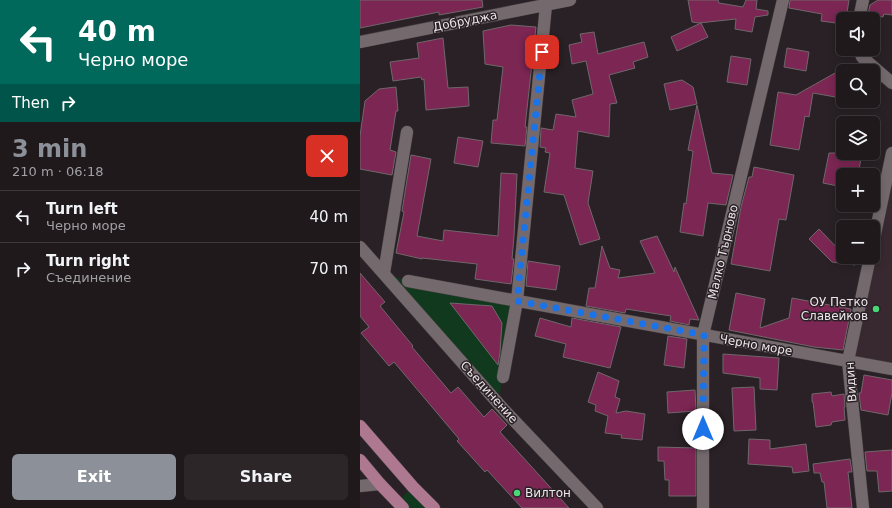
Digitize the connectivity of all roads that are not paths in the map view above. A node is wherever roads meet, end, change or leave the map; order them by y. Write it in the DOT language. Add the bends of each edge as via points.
graph roads {
  1 [pos="570,0"];
  2 [pos="783,0"];
  3 [pos="863,0"];
  4 [pos="546,5"];
  5 [pos="860,12"];
  6 [pos="360,42"];
  7 [pos="862,56"];
  8 [pos="892,83"];
  9 [pos="407,132"];
  10 [pos="892,153"];
  11 [pos="878,220"];
  12 [pos="360,247"];
  13 [pos="869,264"];
  14 [pos="384,273"];
  15 [pos="408,282"];
  16 [pos="517,301"];
  17 [pos="704,335"];
  18 [pos="848,361"];
  19 [pos="892,369"];
  20 [pos="503,377"];
  21 [pos="360,426"];
  22 [pos="360,460"];
  23 [pos="380,484"];
  24 [pos="360,486"];
  25 [pos="403,508"];
  26 [pos="434,508"];
  27 [pos="597,508"];
  28 [pos="703,508"];
  29 [pos="863,508"];
  1 -- 4 [label="street, Добруджа"];
  2 -- 17 [label="street, Малко Търново"];
  3 -- 5 [label="street"];
  4 -- 6 [label="street, Добруджа"];
  4 -- 16 [label="street, Съединение"];
  7 -- 8 [label="street"];
  9 -- 14 [label="street"];
  10 -- 11 [label="street"];
  12 -- 14 [label="street, Съединение"];
  13 -- 18 [label="street, Видин"];
  14 -- 27 [label="street, Съединение" via="505,411"];
  15 -- 16 [label="street, Черно море"];
  16 -- 17 [label="street, Черно море"];
  16 -- 20 [label="street, Съединение"];
  17 -- 18 [label="street, Черно море"];
  17 -- 28 [label="street, Малко Търново"];
  18 -- 19 [label="street, Черно море"];
  18 -- 29 [label="street, Видин"];
  21 -- 26 [label="main road"];
  22 -- 23 [label="main road"];
  23 -- 24 [label="street"];
  23 -- 25 [label="main road"];
}
